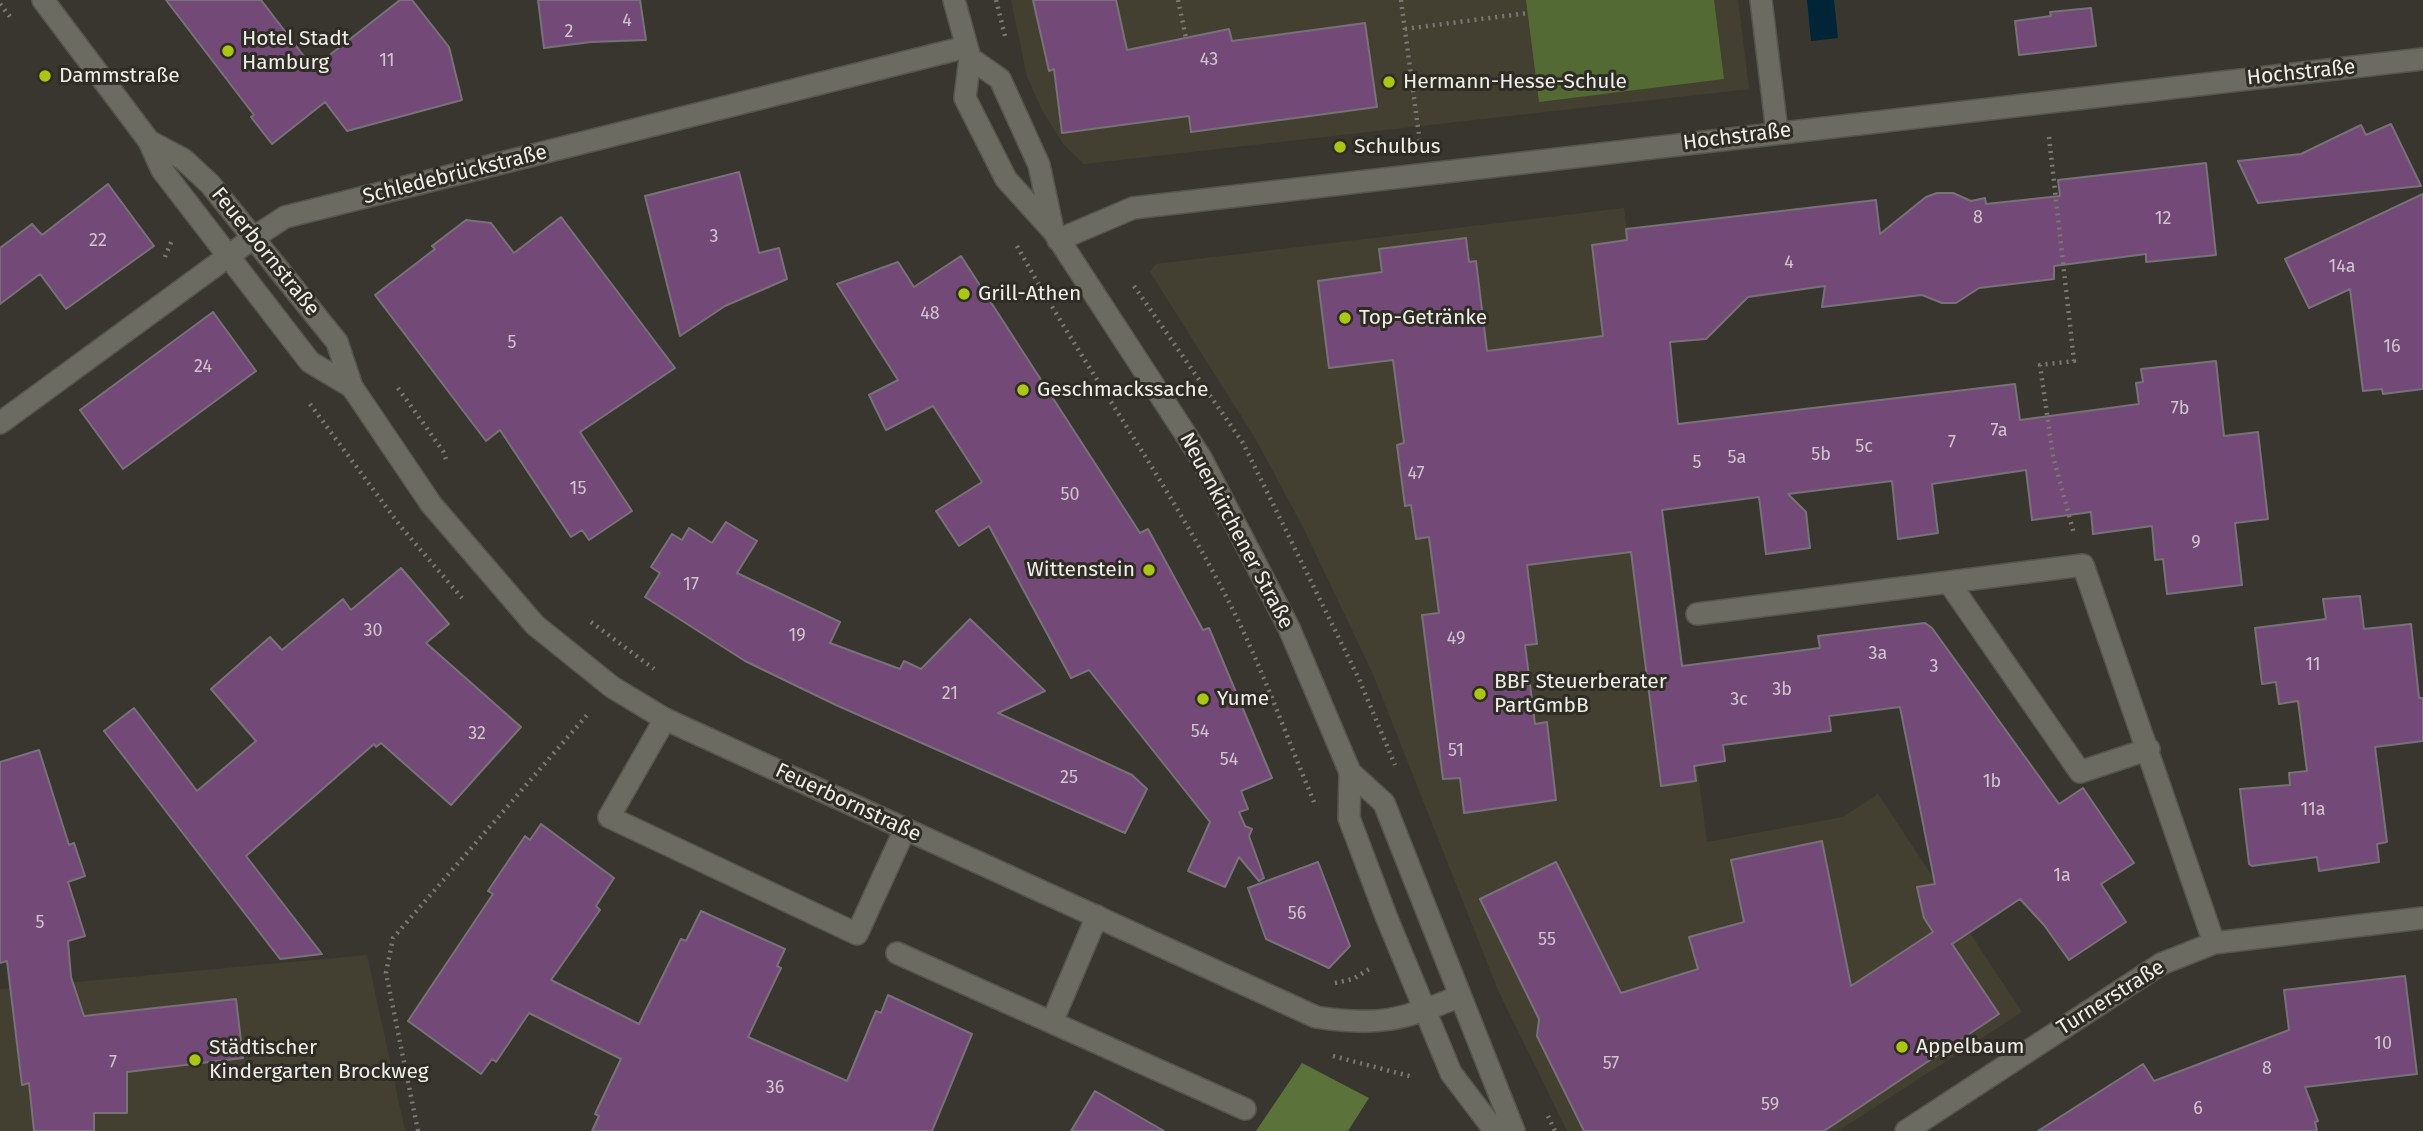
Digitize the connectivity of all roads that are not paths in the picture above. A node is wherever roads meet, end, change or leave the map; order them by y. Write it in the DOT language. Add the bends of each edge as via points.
graph roads {
  1 [pos="43,0"];
  2 [pos="954,0"];
  3 [pos="1761,0"];
  4 [pos="968,53"];
  5 [pos="2423,59"];
  6 [pos="1777,132"];
  7 [pos="149,141"];
  8 [pos="1056,236"];
  9 [pos="253,238"];
  10 [pos="228,255"];
  11 [pos="352,387"];
  12 [pos="0,423"];
  13 [pos="1950,584"];
  14 [pos="1697,614"];
  15 [pos="665,719"];
  16 [pos="2149,749"];
  17 [pos="1350,772"];
  18 [pos="905,829"];
  19 [pos="1097,916"];
  20 [pos="2423,918"];
  21 [pos="2214,943"];
  22 [pos="897,953"];
  23 [pos="1460,996"];
  24 [pos="1425,1011"];
  25 [pos="1052,1022"];
  26 [pos="1245,1109"];
  27 [pos="1495,1131"];
  28 [pos="1514,1131"];
  29 [pos="1906,1131"];
  1 -- 7 [label="street, Feuerbornstraße"];
  2 -- 4 [label="street, Neuenkirchener Straße"];
  3 -- 6 [label="street"];
  4 -- 8 [label="street, Neuenkirchener Straße" via="1000,79 1039,165"];
  4 -- 8 [label="street, Neuenkirchener Straße" via="965,98 1006,179"];
  4 -- 9 [label="street, Schledebrückstraße" via="285,217"];
  5 -- 6 [label="street, Hochstraße"];
  6 -- 8 [label="street, Hochstraße" via="1133,208"];
  7 -- 9 [label="street, Feuerbornstraße" via="183,159 210,184"];
  7 -- 10 [label="street, Feuerbornstraße" via="162,170"];
  8 -- 17 [label="street, Neuenkirchener Straße" via="1201,458 1289,628"];
  9 -- 10 [label="street, Schledebrückstraße"];
  9 -- 11 [label="street, Feuerbornstraße" via="337,342"];
  10 -- 11 [label="street, Feuerbornstraße" via="310,362"];
  10 -- 12 [label="street, Schledebrückstraße"];
  11 -- 15 [label="street, Feuerbornstraße" via="431,504 535,625 612,687"];
  13 -- 14 [label="street"];
  13 -- 16 [label="street" via="2080,772"];
  13 -- 16 [label="street" via="2082,565"];
  15 -- 18 [label="street, Feuerbornstraße"];
  15 -- 18 [label="street" via="609,817 857,934"];
  16 -- 21 [label="street"];
  17 -- 23 [label="street, Neuenkirchener Straße" via="1384,803"];
  17 -- 24 [label="street, Neuenkirchener Straße" via="1349,818"];
  18 -- 19 [label="street, Feuerbornstraße"];
  19 -- 24 [label="street, Feuerbornstraße" via="1316,1017 1355,1023 1391,1021"];
  19 -- 25 [label="street"];
  20 -- 21 [label="street, Turnerstraße"];
  21 -- 29 [label="street, Turnerstraße" via="2161,964"];
  22 -- 25 [label="street"];
  23 -- 24 [label="street, Feuerbornstraße"];
  23 -- 28 [label="street, Neuenkirchener Straße"];
  24 -- 27 [label="street, Neuenkirchener Straße" via="1451,1073"];
  25 -- 26 [label="street"];
}
